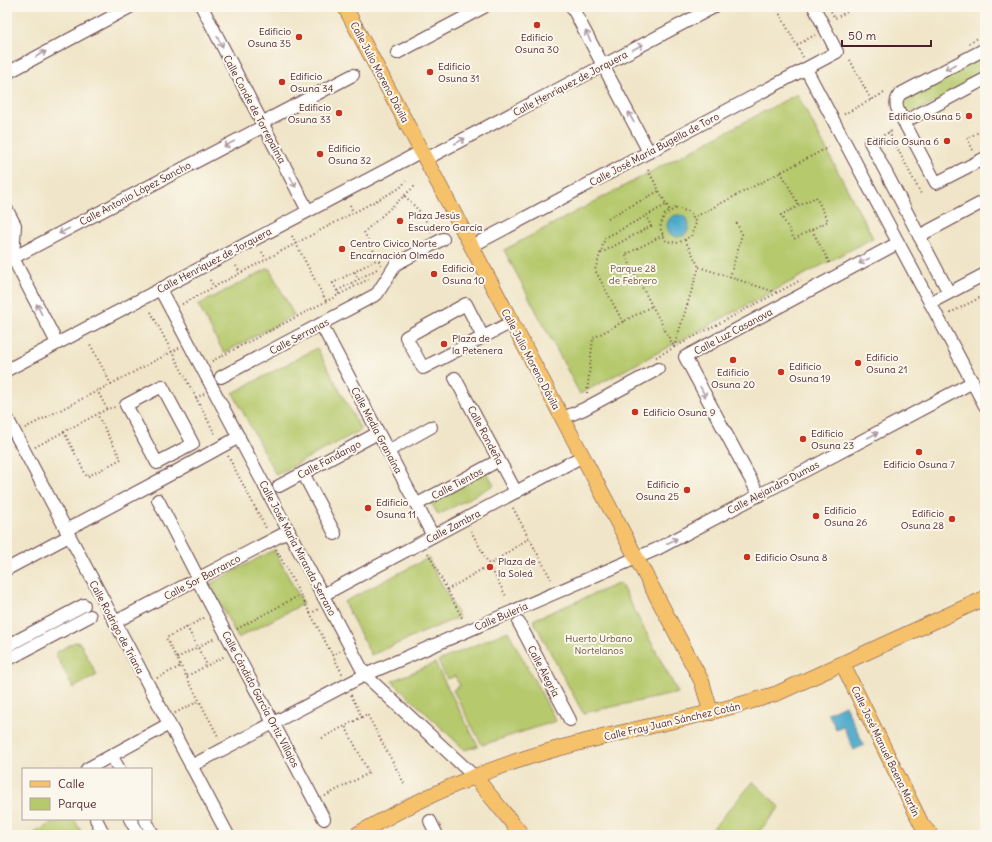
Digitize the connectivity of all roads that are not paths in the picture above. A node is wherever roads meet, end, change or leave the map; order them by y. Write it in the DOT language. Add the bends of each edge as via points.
graph roads {
  1 [pos="130,7"];
  2 [pos="202,7"];
  3 [pos="345,7"];
  4 [pos="484,7"];
  5 [pos="572,7"];
  6 [pos="714,7"];
  7 [pos="814,7"];
  8 [pos="985,49"];
  9 [pos="397,53"];
  10 [pos="805,64"];
  11 [pos="604,65"];
  12 [pos="7,73"];
  13 [pos="353,75"];
  14 [pos="985,79"];
  15 [pos="904,122"];
  16 [pos="265,123"];
  17 [pos="870,142"];
  18 [pos="649,152"];
  19 [pos="424,155"];
  20 [pos="980,155"];
  21 [pos="985,201"];
  22 [pos="7,210"];
  23 [pos="308,211"];
  24 [pos="919,236"];
  25 [pos="443,239"];
  26 [pos="898,243"];
  27 [pos="472,246"];
  28 [pos="10,259"];
  29 [pos="985,274"];
  30 [pos="946,286"];
  31 [pos="160,289"];
  32 [pos="930,303"];
  33 [pos="512,322"];
  34 [pos="321,324"];
  35 [pos="483,337"];
  36 [pos="57,343"];
  37 [pos="656,364"];
  38 [pos="7,370"];
  39 [pos="221,377"];
  40 [pos="455,378"];
  41 [pos="972,382"];
  42 [pos="126,405"];
  43 [pos="985,406"];
  44 [pos="7,418"];
  45 [pos="563,418"];
  46 [pos="431,427"];
  47 [pos="378,433"];
  48 [pos="239,437"];
  49 [pos="388,451"];
  50 [pos="583,456"];
  51 [pos="492,464"];
  52 [pos="303,473"];
  53 [pos="279,486"];
  54 [pos="516,492"];
  55 [pos="759,495"];
  56 [pos="158,500"];
  57 [pos="421,502"];
  58 [pos="289,531"];
  59 [pos="68,533"];
  60 [pos="335,534"];
  61 [pos="433,536"];
  62 [pos="637,558"];
  63 [pos="7,569"];
  64 [pos="196,576"];
  65 [pos="323,595"];
  66 [pos="985,598"];
  67 [pos="84,605"];
  68 [pos="90,616"];
  69 [pos="115,622"];
  70 [pos="519,623"];
  71 [pos="7,646"];
  72 [pos="7,660"];
  73 [pos="843,665"];
  74 [pos="365,675"];
  75 [pos="711,713"];
  76 [pos="171,719"];
  77 [pos="570,720"];
  78 [pos="273,723"];
  79 [pos="191,766"];
  80 [pos="89,768"];
  81 [pos="475,777"];
  82 [pos="96,820"];
  83 [pos="131,820"];
  84 [pos="146,820"];
  85 [pos="324,820"];
  86 [pos="430,821"];
  87 [pos="104,835"];
  88 [pos="139,835"];
  89 [pos="153,835"];
  90 [pos="228,835"];
  91 [pos="356,835"];
  92 [pos="437,835"];
  93 [pos="522,835"];
  94 [pos="931,835"];
  12 -- 1 [label="street, one-way"];
  2 -- 16 [label="street, Calle Conde de Torrepalma, one-way"];
  3 -- 19 [label="main road, Calle Julio Moreno Dávila"];
  4 -- 9 [label="street"];
  11 -- 5 [label="street, one-way"];
  11 -- 6 [label="street, Calle Henríquez de Jorquera, one-way"];
  7 -- 10 [label="street, Calle José María Bugella de Toro" via="837,52"];
  8 -- 15 [label="street, one-way" via="900,94 896,99 896,105"];
  10 -- 18 [label="street, Calle José María Bugella de Toro"];
  10 -- 26 [label="street"];
  18 -- 11 [label="street, one-way"];
  19 -- 11 [label="street, Calle Henríquez de Jorquera, one-way"];
  13 -- 16 [label="street, Calle Antonio López Sancho"];
  14 -- 15 [label="street"];
  15 -- 20 [label="street" via="936,183"];
  16 -- 23 [label="street, Calle Conde de Torrepalma, one-way"];
  16 -- 28 [label="street, Calle Antonio López Sancho, one-way"];
  17 -- 24 [label="street"];
  18 -- 27 [label="street, Calle José María Bugella de Toro"];
  19 -- 23 [label="street, Calle Henríquez de Jorquera"];
  19 -- 27 [label="main road, Calle Julio Moreno Dávila"];
  21 -- 24 [label="street"];
  22 -- 28 [label="street" via="15,226"];
  23 -- 31 [label="street, Calle Henríquez de Jorquera"];
  24 -- 30 [label="street"];
  25 -- 34 [label="street, Calle Serranas" via="396,264 377,294"];
  26 -- 32 [label="street"];
  26 -- 55 [label="street, Calle Luz Casanova, one-way" via="685,357"];
  27 -- 33 [label="main road, Calle Julio Moreno Dávila"];
  36 -- 28 [label="street, one-way"];
  29 -- 32 [label="street"];
  31 -- 36 [label="street, Calle Henríquez de Jorquera"];
  31 -- 48 [label="street, Calle José María Miranda Serrano"];
  32 -- 41 [label="street"];
  33 -- 35 [label="street"];
  33 -- 45 [label="main road, Calle Julio Moreno Dávila"];
  34 -- 39 [label="street, Calle Serranas"];
  34 -- 47 [label="street, Calle Media Granaína"];
  35 -- 35 [label="street" via="466,304 406,337 423,368"];
  36 -- 38 [label="street, Calle Henríquez de Jorquera"];
  37 -- 45 [label="street" via="584,409"];
  40 -- 54 [label="street, Calle Rondeña"];
  41 -- 43 [label="street"];
  55 -- 41 [label="street, Calle Alejandro Dumas, one-way"];
  42 -- 42 [label="street" via="157,463 193,444 162,386"];
  44 -- 59 [label="street, Calle Rodrigo de Triana"];
  45 -- 50 [label="main road, Calle Julio Moreno Dávila"];
  46 -- 49 [label="street"];
  47 -- 49 [label="street, Calle Media Granaína"];
  47 -- 52 [label="street, Calle Fandango"];
  48 -- 58 [label="street, Calle José María Miranda Serrano"];
  48 -- 59 [label="street"];
  49 -- 61 [label="street, Calle Media Granaína"];
  50 -- 54 [label="street, Calle Zambra"];
  50 -- 62 [label="main road, Calle Julio Moreno Dávila"];
  51 -- 57 [label="street, Calle Tientos"];
  52 -- 53 [label="street, Calle Fandango"];
  52 -- 60 [label="street"];
  54 -- 61 [label="street, Calle Zambra"];
  62 -- 55 [label="street, Calle Alejandro Dumas, one-way"];
  56 -- 64 [label="street, Calle Cándido García Ortiz Villajos"];
  58 -- 64 [label="street, Calle Sor Barranco"];
  58 -- 65 [label="street, Calle José María Miranda Serrano"];
  59 -- 63 [label="street"];
  59 -- 69 [label="street, Calle Rodrigo de Triana"];
  61 -- 65 [label="street, Calle Zambra"];
  62 -- 74 [label="street, Calle Bulería"];
  62 -- 75 [label="main road, Calle Julio Moreno Dávila" via="705,687"];
  64 -- 69 [label="street, Calle Sor Barranco"];
  64 -- 78 [label="street, Calle Cándido García Ortiz Villajos"];
  65 -- 74 [label="street, Calle José María Miranda Serrano"];
  66 -- 73 [label="main road, Calle Fray Juan Sánchez Cotán"];
  67 -- 71 [label="street"];
  68 -- 72 [label="street"];
  69 -- 76 [label="street, Calle Rodrigo de Triana"];
  70 -- 77 [label="street, Calle Alegría"];
  73 -- 75 [label="main road, Calle Fray Juan Sánchez Cotán" via="778,694"];
  73 -- 94 [label="main road, Calle José Manuel Baena Martín" via="922,825"];
  74 -- 78 [label="street, Calle Bulería"];
  74 -- 81 [label="street, Calle José María Miranda Serrano"];
  75 -- 81 [label="main road, Calle Fray Juan Sánchez Cotán" via="529,757"];
  76 -- 79 [label="street, Calle Rodrigo de Triana"];
  76 -- 80 [label="street"];
  78 -- 79 [label="street, Calle Bulería"];
  78 -- 85 [label="street, Calle Cándido García Ortiz Villajos"];
  79 -- 90 [label="street, Calle Rodrigo de Triana"];
  81 -- 91 [label="main road, Calle Fray Juan Sánchez Cotán" via="410,806"];
  81 -- 93 [label="main road"];
  82 -- 87 [label="street"];
  83 -- 88 [label="street"];
  84 -- 89 [label="street"];
  86 -- 92 [label="street"];
}
